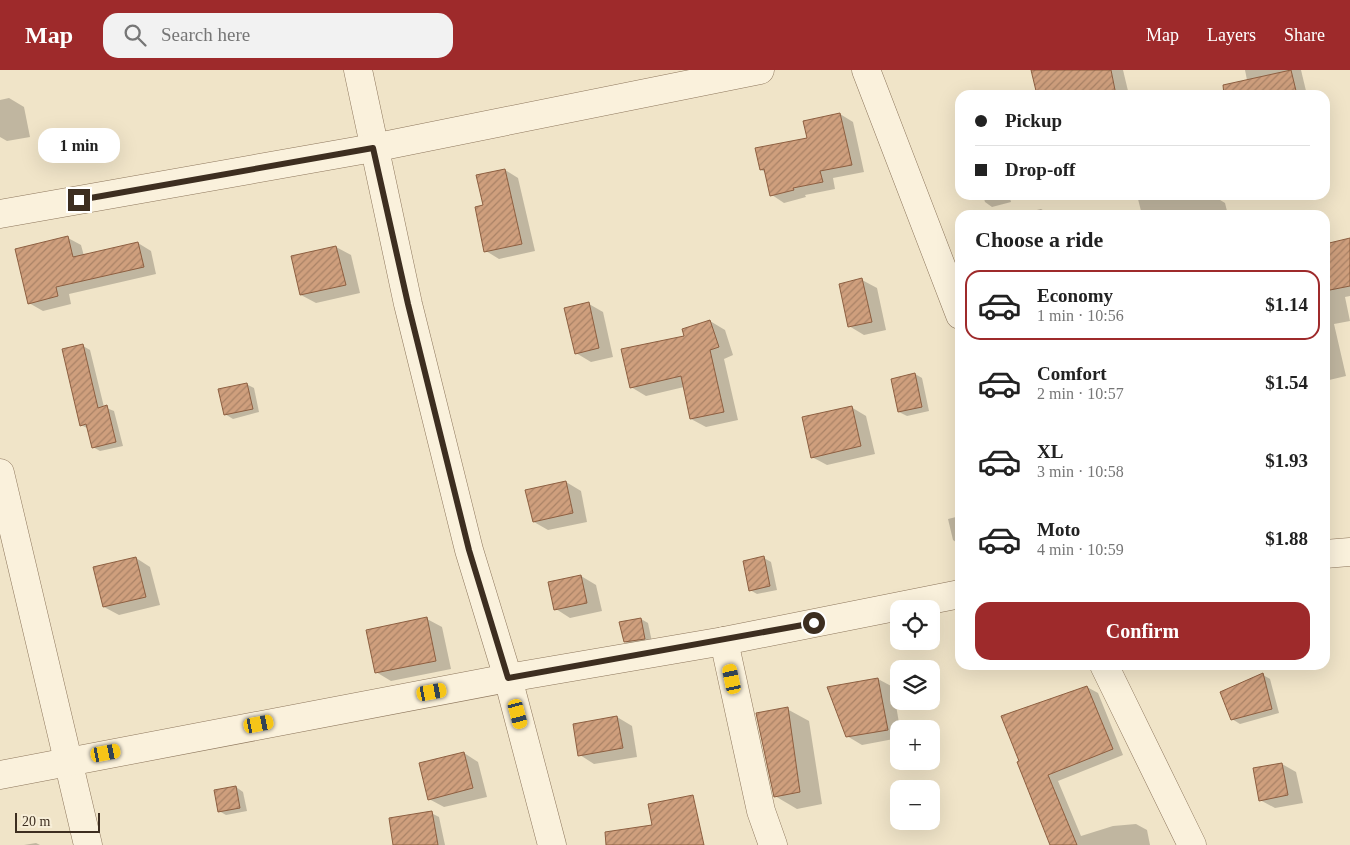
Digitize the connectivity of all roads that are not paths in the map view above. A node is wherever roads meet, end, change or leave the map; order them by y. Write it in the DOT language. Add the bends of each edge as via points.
graph roads {
  1 [pos="358,70"];
  2 [pos="760,70"];
  3 [pos="866,70"];
  4 [pos="373,148"];
  5 [pos="0,214"];
  6 [pos="955,302"];
  7 [pos="0,473"];
  8 [pos="1350,552"];
  9 [pos="1330,554"];
  10 [pos="955,595"];
  11 [pos="724,641"];
  12 [pos="1106,670"];
  13 [pos="508,678"];
  14 [pos="68,760"];
  15 [pos="0,775"];
  16 [pos="88,845"];
  17 [pos="552,845"];
  18 [pos="773,845"];
  19 [pos="1192,845"];
  1 -- 4 [label="street"];
  2 -- 4 [label="street"];
  3 -- 6 [label="street"];
  4 -- 5 [label="street"];
  4 -- 13 [label="street" via="469,550"];
  7 -- 14 [label="street"];
  8 -- 9 [label="street"];
  10 -- 11 [label="street"];
  11 -- 13 [label="street"];
  11 -- 18 [label="street" via="761,810"];
  12 -- 19 [label="street"];
  13 -- 14 [label="street"];
  13 -- 17 [label="street"];
  14 -- 15 [label="street"];
  14 -- 16 [label="street"];
}
